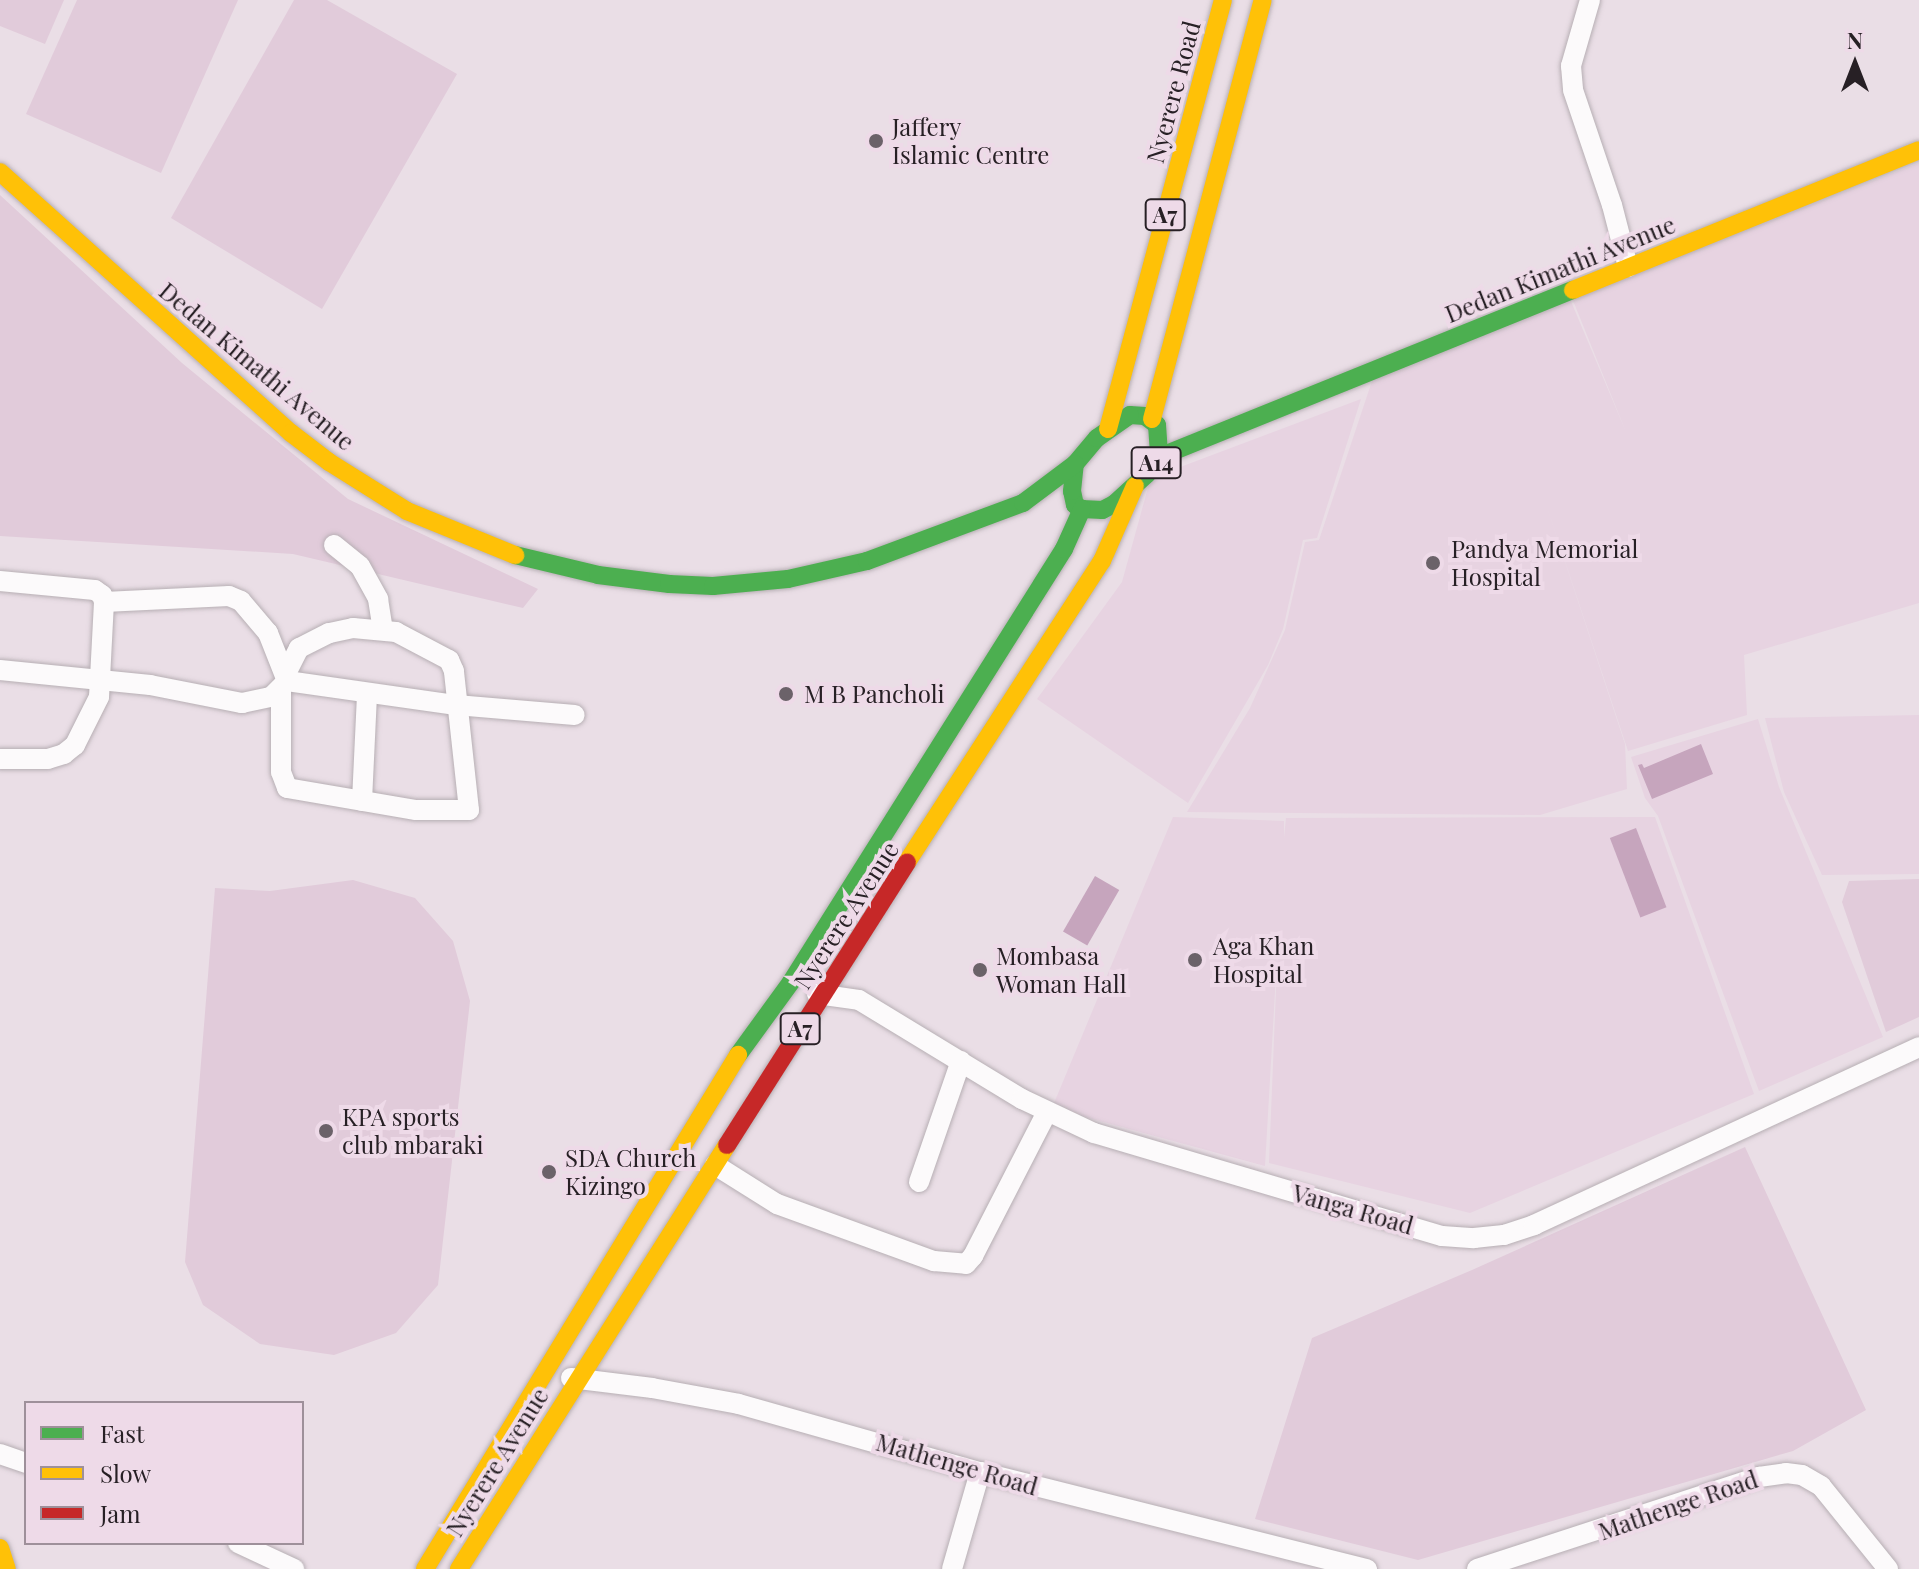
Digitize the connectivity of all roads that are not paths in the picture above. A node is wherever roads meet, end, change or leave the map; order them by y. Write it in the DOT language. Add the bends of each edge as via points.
graph roads {
  1 [pos="1223,0"];
  2 [pos="1263,0"];
  3 [pos="1590,0"];
  4 [pos="1230,49"];
  5 [pos="1218,93"];
  6 [pos="1919,150"];
  7 [pos="0,172"];
  8 [pos="1628,267"];
  9 [pos="1168,425"];
  10 [pos="1108,429"];
  11 [pos="1219,432"];
  12 [pos="1159,457"];
  13 [pos="1075,464"];
  14 [pos="1135,486"];
  15 [pos="1023,503"];
  16 [pos="1078,507"];
  17 [pos="334,545"];
  18 [pos="0,581"];
  19 [pos="104,602"];
  20 [pos="383,629"];
  21 [pos="0,670"];
  22 [pos="101,678"];
  23 [pos="285,682"];
  24 [pos="367,693"];
  25 [pos="969,700"];
  26 [pos="456,705"];
  27 [pos="575,715"];
  28 [pos="1002,717"];
  29 [pos="0,759"];
  30 [pos="362,801"];
  31 [pos="854,883"];
  32 [pos="884,902"];
  33 [pos="815,945"];
  34 [pos="843,965"];
  35 [pos="791,982"];
  36 [pos="821,996"];
  37 [pos="859,1000"];
  38 [pos="1919,1047"];
  39 [pos="961,1061"];
  40 [pos="720,1081"];
  41 [pos="1047,1112"];
  42 [pos="715,1165"];
  43 [pos="919,1182"];
  44 [pos="601,1342"];
  45 [pos="543,1376"];
  46 [pos="578,1379"];
  47 [pos="0,1454"];
  48 [pos="24,1462"];
  49 [pos="980,1472"];
  50 [pos="242,1545"];
  51 [pos="0,1548"];
  52 [pos="432,1567"];
  53 [pos="1883,1568"];
  54 [pos="7,1569"];
  55 [pos="294,1569"];
  56 [pos="459,1569"];
  57 [pos="952,1569"];
  58 [pos="1367,1569"];
  59 [pos="1477,1569"];
  1 -- 4 [label="main road, Nyerere Road / A7"];
  2 -- 4 [label="main road, Nyerere Road / A7"];
  3 -- 8 [label="street" via="1571,66 1573,90"];
  4 -- 5 [label="main road, Nyerere Road / A7"];
  4 -- 5 [label="main road, Nyerere Road / A7"];
  5 -- 9 [label="main road, Nyerere Road / A7"];
  5 -- 10 [label="main road, Nyerere Road / A7"];
  6 -- 8 [label="main road, Dedan Kimathi Avenue"];
  7 -- 15 [label="main road, Dedan Kimathi Avenue" via="291,433 407,511 500,551 636,581 747,584 867,561"];
  8 -- 11 [label="main road, Dedan Kimathi Avenue"];
  9 -- 10 [label="main road, A14" via="1130,415"];
  9 -- 11 [label="main road, Dedan Kimathi Avenue"];
  9 -- 12 [label="main road, A14"];
  10 -- 13 [label="main road, A14"];
  11 -- 12 [label="main road, Dedan Kimathi Avenue"];
  12 -- 14 [label="main road, A14"];
  13 -- 15 [label="main road"];
  13 -- 16 [label="main road" via="1071,480"];
  14 -- 16 [label="main road, A14" via="1102,510"];
  14 -- 28 [label="main road, Nyerere Avenue / A7" via="1102,561"];
  15 -- 16 [label="main road"];
  16 -- 25 [label="main road, Nyerere Avenue / A7" via="1064,549"];
  17 -- 20 [label="street" via="360,566 378,599"];
  18 -- 19 [label="street" via="95,590"];
  19 -- 22 [label="street"];
  19 -- 23 [label="street" via="229,596 241,601 268,633"];
  20 -- 23 [label="street" via="329,633 299,648"];
  20 -- 26 [label="street" via="449,660"];
  21 -- 22 [label="street"];
  22 -- 23 [label="street" via="242,703 263,701"];
  22 -- 29 [label="street" via="92,713 75,745 64,754"];
  23 -- 24 [label="street"];
  23 -- 30 [label="street" via="281,772 287,788"];
  24 -- 26 [label="street"];
  24 -- 30 [label="street"];
  25 -- 28 [label="main road"];
  25 -- 31 [label="main road, Nyerere Avenue / A7"];
  26 -- 27 [label="street"];
  26 -- 30 [label="street" via="469,810 416,810"];
  28 -- 32 [label="main road, Nyerere Avenue / A7"];
  31 -- 32 [label="main road"];
  31 -- 33 [label="main road, Nyerere Avenue / A7"];
  32 -- 34 [label="main road, Nyerere Avenue / A7"];
  33 -- 34 [label="street"];
  33 -- 35 [label="main road, Nyerere Avenue / A7"];
  34 -- 36 [label="main road, Nyerere Avenue / A7"];
  34 -- 37 [label="street" via="844,978"];
  35 -- 36 [label="street, Vanga Road"];
  35 -- 40 [label="main road, Nyerere Avenue / A7"];
  36 -- 37 [label="street, Vanga Road"];
  36 -- 42 [label="main road, Nyerere Avenue / A7"];
  37 -- 39 [label="street, Vanga Road"];
  38 -- 41 [label="street, Vanga Road" via="1534,1225 1474,1238 1442,1236 1094,1133"];
  39 -- 41 [label="street, Vanga Road"];
  39 -- 43 [label="street"];
  40 -- 44 [label="main road"];
  40 -- 45 [label="main road, Nyerere Avenue / A7"];
  41 -- 42 [label="street" via="966,1264 934,1261 777,1204"];
  42 -- 44 [label="main road, Nyerere Avenue / A7"];
  44 -- 46 [label="main road, Nyerere Avenue / A7"];
  45 -- 46 [label="street, Mathenge Road"];
  45 -- 52 [label="main road, Nyerere Avenue / A7"];
  46 -- 49 [label="street, Mathenge Road" via="739,1404"];
  46 -- 56 [label="main road, Nyerere Avenue / A7"];
  47 -- 48 [label="street"];
  49 -- 57 [label="street"];
  49 -- 58 [label="street, Mathenge Road"];
  50 -- 55 [label="street"];
  51 -- 54 [label="main road"];
  53 -- 59 [label="street, Mathenge Road" via="1821,1486 1786,1473 1759,1477"];
}
